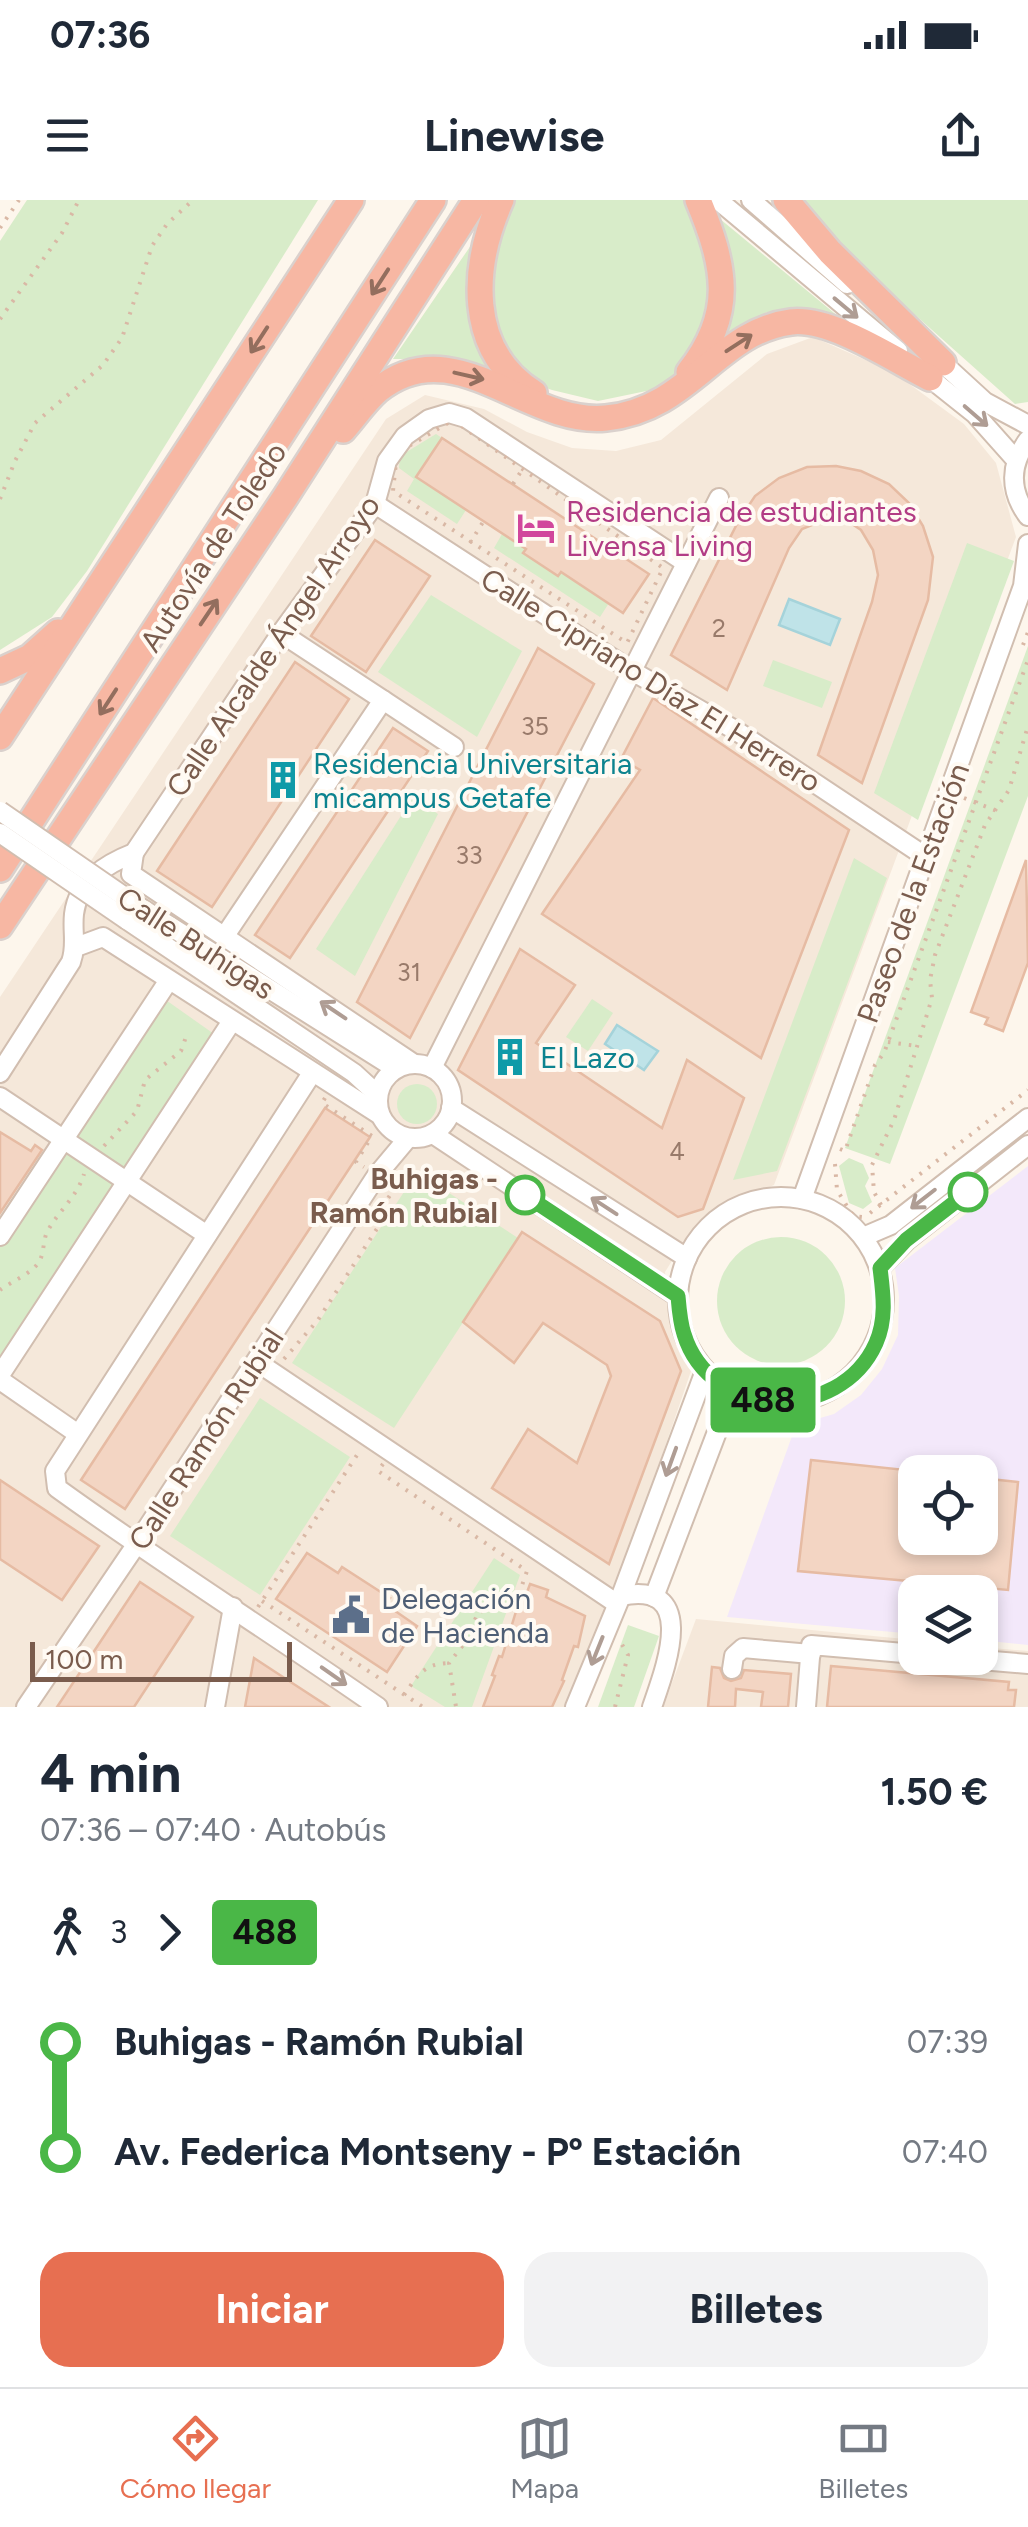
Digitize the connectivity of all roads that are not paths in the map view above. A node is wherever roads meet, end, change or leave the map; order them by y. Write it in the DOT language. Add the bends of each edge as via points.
graph roads {
  1 [pos="350,200"];
  2 [pos="433,200"];
  3 [pos="476,200"];
  4 [pos="501,200"];
  5 [pos="698,200"];
  6 [pos="718,200"];
  7 [pos="752,200"];
  8 [pos="786,200"];
  9 [pos="936,370"];
  10 [pos="662,402"];
  11 [pos="568,414"];
  12 [pos="1028,425"];
  13 [pos="1028,440"];
  14 [pos="1016,460"];
  15 [pos="286,496"];
  16 [pos="719,498"];
  17 [pos="375,504"];
  18 [pos="1028,516"];
  19 [pos="1028,544"];
  20 [pos="686,563"];
  21 [pos="1026,584"];
  22 [pos="95,591"];
  23 [pos="281,633"];
  24 [pos="632,671"];
  25 [pos="0,672"];
  26 [pos="383,700"];
  27 [pos="0,736"];
  28 [pos="454,747"];
  29 [pos="0,811"];
  30 [pos="0,833"];
  31 [pos="134,853"];
  32 [pos="926,856"];
  33 [pos="0,869"];
  34 [pos="131,912"];
  35 [pos="0,926"];
  36 [pos="224,937"];
  37 [pos="76,947"];
  38 [pos="169,980"];
  39 [pos="232,1021"];
  40 [pos="414,1067"];
  41 [pos="312,1072"];
  42 [pos="0,1073"];
  43 [pos="378,1095"];
  44 [pos="0,1097"];
  45 [pos="452,1108"];
  46 [pos="1028,1118"];
  47 [pos="385,1122"];
  48 [pos="433,1134"];
  49 [pos="408,1138"];
  50 [pos="64,1139"];
  51 [pos="1028,1145"];
  52 [pos="382,1168"];
  53 [pos="127,1182"];
  54 [pos="802,1199"];
  55 [pos="207,1235"];
  56 [pos="0,1236"];
  57 [pos="864,1236"];
  58 [pos="687,1258"];
  59 [pos="880,1268"];
  60 [pos="678,1296"];
  61 [pos="257,1362"];
  62 [pos="705,1371"];
  63 [pos="0,1378"];
  64 [pos="746,1398"];
  65 [pos="78,1434"];
  66 [pos="136,1545"];
  67 [pos="654,1597"];
  68 [pos="618,1600"];
  69 [pos="233,1607"];
  70 [pos="898,1652"];
  71 [pos="810,1654"];
  72 [pos="998,1661"];
  73 [pos="1028,1664"];
  74 [pos="732,1669"];
  75 [pos="26,1707"];
  76 [pos="215,1707"];
  77 [pos="378,1707"];
  78 [pos="575,1707"];
  79 [pos="652,1707"];
  80 [pos="806,1707"];
  1 -- 22 [label="highway, one-way"];
  2 -- 33 [label="highway, Autovía de Toledo, one-way"];
  3 -- 15 [label="highway, Autovía de Toledo"];
  4 -- 11 [label="highway" via="480,264 485,332 502,364 527,389"];
  5 -- 10 [label="highway" via="724,286 718,322 698,360"];
  6 -- 9 [label="street, one-way"];
  7 -- 9 [label="street"];
  8 -- 9 [label="highway"];
  10 -- 9 [label="highway, one-way" via="734,345 793,321 828,326"];
  9 -- 12 [label="street"];
  9 -- 14 [label="street, one-way"];
  10 -- 11 [label="highway" via="602,419"];
  15 -- 11 [label="highway, one-way" via="378,390 421,369 474,374 534,405"];
  13 -- 14 [label="street"];
  14 -- 18 [label="street" via="1015,492"];
  35 -- 15 [label="highway, Autovía de Toledo, one-way"];
  16 -- 20 [label="street"];
  17 -- 20 [label="street, Calle Alcalde Ángel Arroyo" via="387,461 405,436 449,414 466,418"];
  17 -- 23 [label="street, Calle Alcalde Ángel Arroyo"];
  17 -- 24 [label="street, Calle Cipriano Díaz El Herrero"];
  19 -- 21 [label="street, Paseo de la Estación"];
  20 -- 24 [label="street"];
  21 -- 32 [label="street, Paseo de la Estación"];
  22 -- 25 [label="highway" via="54,636"];
  22 -- 27 [label="highway"];
  23 -- 26 [label="street"];
  23 -- 31 [label="street, Calle Alcalde Ángel Arroyo"];
  24 -- 32 [label="street, Calle Cipriano Díaz El Herrero"];
  24 -- 40 [label="street"];
  26 -- 28 [label="street"];
  26 -- 36 [label="street"];
  29 -- 34 [label="street, Calle Buhigas, bridge"];
  30 -- 34 [label="street, Calle Buhigas, bridge"];
  31 -- 36 [label="street" via="131,874"];
  31 -- 37 [label="street, Calle Alcalde Ángel Arroyo" via="86,882 74,912"];
  32 -- 54 [label="street, Paseo de la Estación"];
  34 -- 40 [label="street, Calle Buhigas"];
  34 -- 43 [label="street, Calle Buhigas"];
  40 -- 36 [label="street, one-way"];
  37 -- 38 [label="street" via="103,937"];
  37 -- 42 [label="street, Calle Alcalde Ángel Arroyo"];
  38 -- 39 [label="street"];
  38 -- 50 [label="street"];
  39 -- 41 [label="street"];
  39 -- 53 [label="street"];
  40 -- 43 [label="street" via="385,1079"];
  40 -- 45 [label="street" via="448,1084"];
  41 -- 47 [label="street"];
  41 -- 55 [label="street"];
  43 -- 47 [label="street"];
  44 -- 50 [label="street"];
  45 -- 48 [label="street"];
  58 -- 45 [label="street, one-way"];
  46 -- 57 [label="street, one-way" via="891,1224"];
  47 -- 49 [label="street"];
  47 -- 52 [label="street, Calle Ramón Rubial"];
  48 -- 49 [label="street"];
  48 -- 60 [label="street"];
  49 -- 52 [label="street, Calle Ramón Rubial"];
  50 -- 53 [label="street"];
  50 -- 56 [label="street"];
  51 -- 59 [label="street"];
  52 -- 61 [label="street, Calle Ramón Rubial"];
  53 -- 55 [label="street"];
  53 -- 63 [label="street"];
  54 -- 57 [label="street" via="836,1212"];
  54 -- 58 [label="street" via="767,1198 734,1208 706,1229"];
  55 -- 65 [label="street"];
  57 -- 59 [label="street"];
  58 -- 60 [label="street"];
  59 -- 64 [label="street" via="885,1306 876,1343 854,1374 822,1396 784,1404"];
  60 -- 62 [label="street" via="684,1336"];
  61 -- 66 [label="street, Calle Ramón Rubial"];
  61 -- 68 [label="street"];
  62 -- 64 [label="street"];
  62 -- 68 [label="street, one-way"];
  63 -- 65 [label="street"];
  64 -- 67 [label="street" via="720,1424"];
  65 -- 66 [label="street" via="54,1471 57,1488"];
  66 -- 69 [label="street"];
  66 -- 75 [label="street, Calle Ramón Rubial"];
  67 -- 68 [label="street" via="638,1592"];
  67 -- 79 [label="street" via="666,1610 673,1640"];
  68 -- 78 [label="street, one-way"];
  69 -- 76 [label="street"];
  69 -- 77 [label="street, one-way"];
  70 -- 71 [label="street" via="811,1644"];
  71 -- 74 [label="street" via="743,1648"];
  71 -- 80 [label="street"];
  72 -- 73 [label="street"];
}
